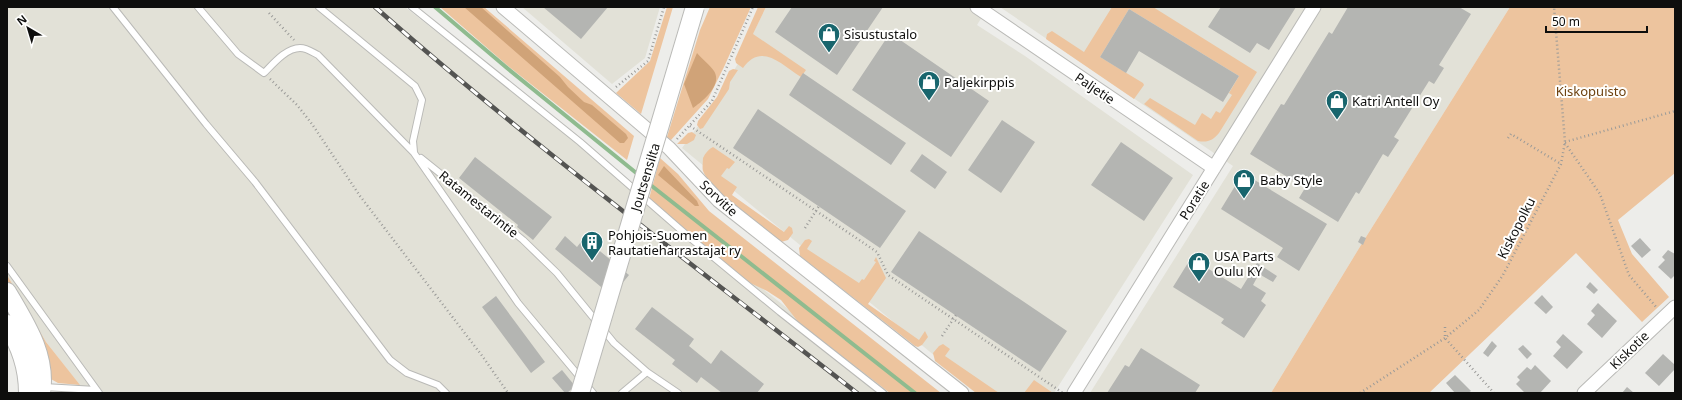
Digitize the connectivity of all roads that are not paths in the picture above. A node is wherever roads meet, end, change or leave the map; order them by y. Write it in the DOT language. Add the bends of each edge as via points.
graph roads {
  1 [pos="113,7"];
  2 [pos="198,7"];
  3 [pos="319,7"];
  4 [pos="412,7"];
  5 [pos="503,7"];
  6 [pos="695,7"];
  7 [pos="977,7"];
  8 [pos="1314,7"];
  9 [pos="414,152"];
  10 [pos="1214,168"];
  11 [pos="7,266"];
  12 [pos="7,292"];
  13 [pos="1675,307"];
  14 [pos="7,324"];
  15 [pos="647,372"];
  16 [pos="37,391"];
  17 [pos="98,391"];
  18 [pos="446,393"];
  19 [pos="580,393"];
  20 [pos="593,393"];
  21 [pos="622,393"];
  22 [pos="678,393"];
  23 [pos="883,393"];
  24 [pos="962,393"];
  25 [pos="1074,393"];
  26 [pos="1584,393"];
  1 -- 18 [label="lane" via="255,182 390,360 407,373 438,385"];
  2 -- 9 [label="lane" via="238,54 264,73 284,54 299,48 318,55"];
  3 -- 9 [label="lane" via="414,86 422,100 413,141"];
  4 -- 23 [label="lane" via="580,142 774,307"];
  5 -- 24 [label="street, Sorvitie" via="670,148 719,201"];
  6 -- 19 [label="main road, Joutsensilta, bridge"];
  7 -- 10 [label="street, Paljetie"];
  8 -- 10 [label="street, Poratie"];
  9 -- 15 [label="lane, Ratamestarintie" via="523,240 557,274 614,343"];
  9 -- 20 [label="lane" via="518,303"];
  10 -- 25 [label="street, Poratie"];
  11 -- 17 [label="lane"];
  12 -- 16 [label="main road" via="28,328 41,363"];
  13 -- 26 [label="street, Kiskotie"];
  14 -- 16 [label="main road" via="22,353 28,379"];
  15 -- 21 [label="lane"];
  15 -- 22 [label="lane, Ratamestarintie"];
  16 -- 17 [label="lane"];
}
